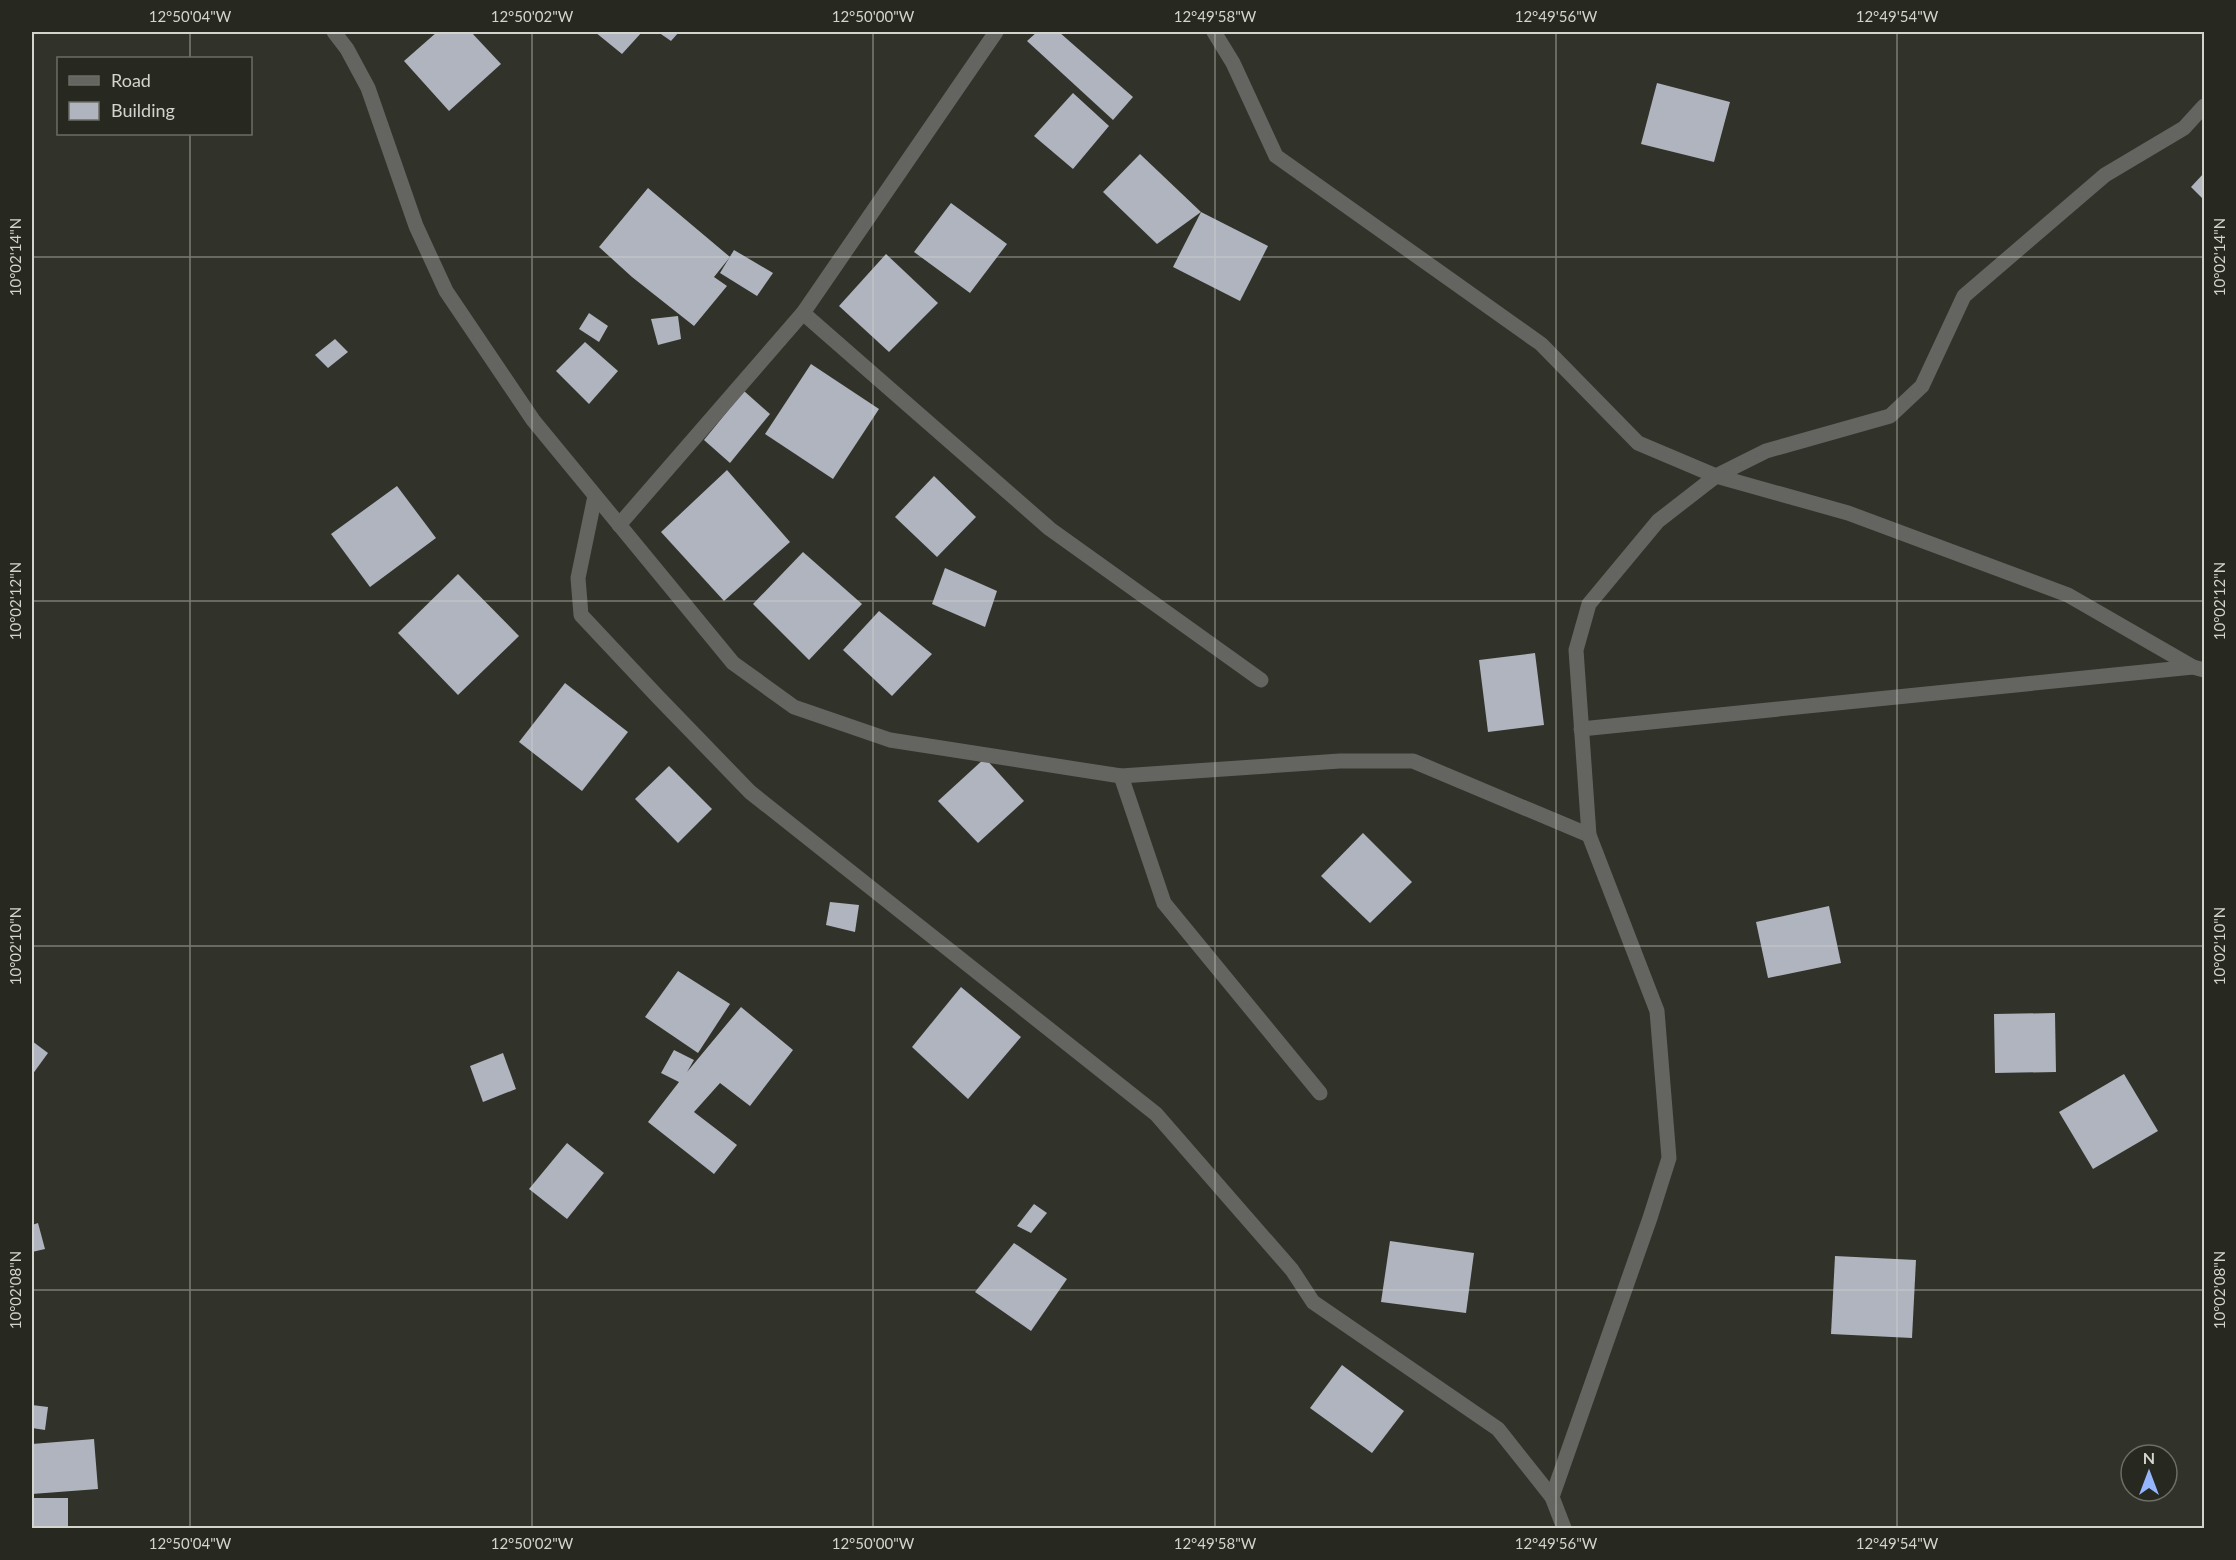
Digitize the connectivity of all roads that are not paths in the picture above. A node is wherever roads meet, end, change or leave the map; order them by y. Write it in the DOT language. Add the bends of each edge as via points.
graph roads {
  1 [pos="334,32"];
  2 [pos="996,32"];
  3 [pos="1214,32"];
  4 [pos="2205,106"];
  5 [pos="803,312"];
  6 [pos="1716,476"];
  7 [pos="596,496"];
  8 [pos="619,525"];
  9 [pos="2199,668"];
  10 [pos="1261,680"];
  11 [pos="1581,729"];
  12 [pos="1121,776"];
  13 [pos="1589,835"];
  14 [pos="1320,1093"];
  15 [pos="1552,1497"];
  16 [pos="1564,1528"];
  1 -- 7 [label="street" via="368,88 416,226 446,291 533,420"];
  2 -- 5 [label="street"];
  3 -- 6 [label="street" via="1233,63 1276,156 1541,344 1638,443"];
  4 -- 6 [label="street" via="2184,128 2105,176 1964,296 1922,386 1890,416 1766,451"];
  5 -- 8 [label="street"];
  5 -- 10 [label="street" via="1050,529"];
  6 -- 9 [label="street" via="1848,513 2068,595"];
  6 -- 11 [label="street" via="1658,521 1589,604 1576,650"];
  7 -- 8 [label="street"];
  7 -- 15 [label="street" via="578,578 581,615 658,697 750,792 1156,1114 1292,1270 1313,1302 1498,1429"];
  8 -- 12 [label="street" via="733,663 794,708 890,740"];
  9 -- 11 [label="street"];
  11 -- 13 [label="street"];
  12 -- 13 [label="street" via="1340,761 1413,761"];
  12 -- 14 [label="street" via="1164,903"];
  13 -- 15 [label="street" via="1657,1011 1669,1158"];
  15 -- 16 [label="street"];
}
